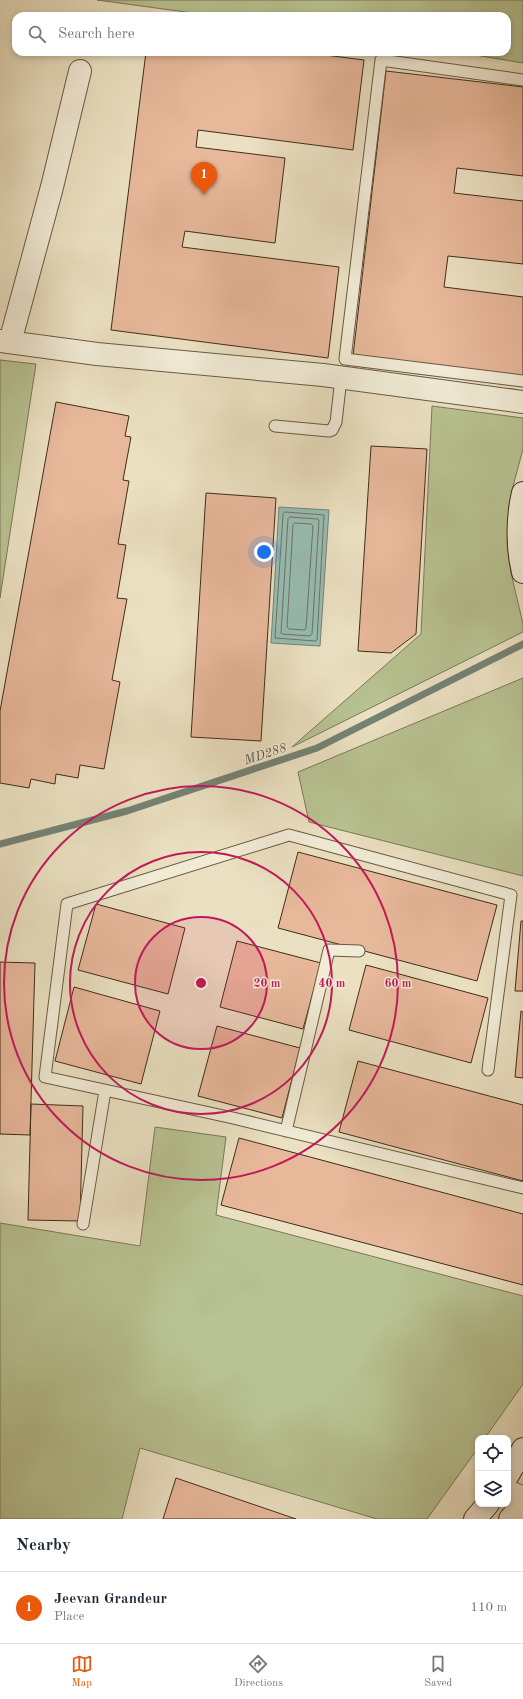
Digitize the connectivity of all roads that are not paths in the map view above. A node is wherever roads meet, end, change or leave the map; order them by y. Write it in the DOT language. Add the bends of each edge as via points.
graph roads {
  1 [pos="80,71"];
  2 [pos="523,80"];
  3 [pos="5,341"];
  4 [pos="341,378"];
  5 [pos="523,381"];
  6 [pos="523,402"];
  7 [pos="275,426"];
  8 [pos="523,493"];
  9 [pos="523,572"];
  10 [pos="359,951"];
  11 [pos="488,1070"];
  12 [pos="106,1091"];
  13 [pos="286,1131"];
  14 [pos="523,1188"];
  15 [pos="83,1224"];
  16 [pos="523,1449"];
  17 [pos="510,1471"];
  18 [pos="511,1492"];
  19 [pos="523,1498"];
  20 [pos="523,1504"];
  21 [pos="485,1507"];
  22 [pos="475,1519"];
  23 [pos="510,1519"];
  1 -- 3 [label="street" via="52,187"];
  2 -- 5 [label="lane" via="381,60 345,359"];
  3 -- 4 [label="street" via="97,354"];
  4 -- 6 [label="street"];
  4 -- 7 [label="lane" via="336,422 332,430"];
  8 -- 9 [label="street" via="519,510"];
  10 -- 13 [label="lane" via="329,950"];
  11 -- 12 [label="lane" via="512,895 289,835 67,904 45,1077"];
  12 -- 13 [label="lane"];
  12 -- 15 [label="lane"];
  13 -- 14 [label="lane"];
  16 -- 17 [label="street"];
  18 -- 19 [label="street"];
  20 -- 23 [label="street"];
  21 -- 22 [label="street"];
}
